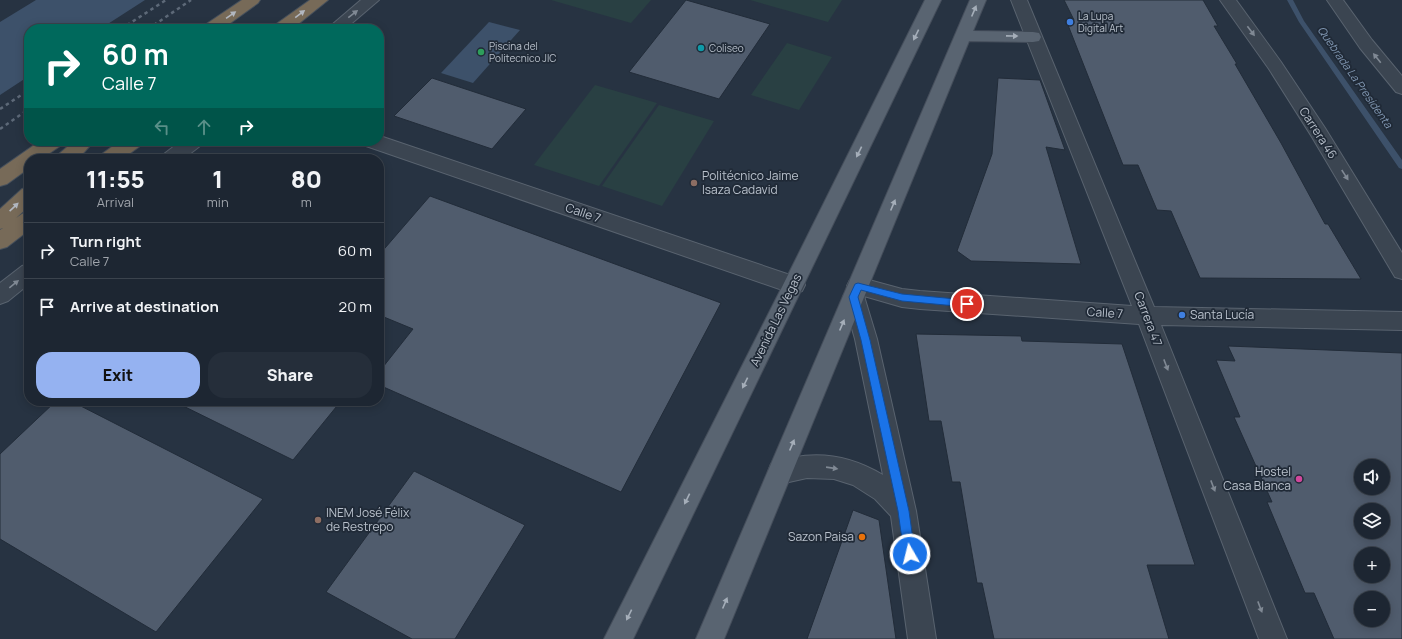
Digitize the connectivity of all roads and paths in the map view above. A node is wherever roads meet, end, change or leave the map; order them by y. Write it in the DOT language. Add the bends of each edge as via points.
graph roads {
  1 [pos="252,0"];
  2 [pos="320,0"];
  3 [pos="371,0"];
  4 [pos="933,0"];
  5 [pos="978,0"];
  6 [pos="1019,0"];
  7 [pos="1228,0"];
  8 [pos="1335,0"];
  9 [pos="218,24"];
  10 [pos="288,24"];
  11 [pos="341,24"];
  12 [pos="964,36"];
  13 [pos="1033,36"];
  14 [pos="1402,88"];
  15 [pos="384,145"];
  16 [pos="46,146"];
  17 [pos="80,146"];
  18 [pos="126,146"];
  19 [pos="187,146"];
  20 [pos="35,154"];
  21 [pos="71,154"];
  22 [pos="116,154"];
  23 [pos="177,154"];
  24 [pos="24,162"];
  25 [pos="0,179"];
  26 [pos="24,199"];
  27 [pos="0,221"];
  28 [pos="24,224"];
  29 [pos="0,241"];
  30 [pos="1402,271"];
  31 [pos="24,276"];
  32 [pos="794,285"];
  33 [pos="856,291"];
  34 [pos="0,295"];
  35 [pos="1147,316"];
  36 [pos="1402,321"];
  37 [pos="780,472"];
  38 [pos="903,511"];
  39 [pos="618,639"];
  40 [pos="710,639"];
  41 [pos="922,639"];
  42 [pos="1273,639"];
  9 -- 1 [label="highway, one-way"];
  10 -- 2 [label="highway, one-way"];
  11 -- 3 [label="street, one-way"];
  4 -- 32 [label="main road, Avenida Las Vegas, one-way"];
  12 -- 5 [label="main road, one-way"];
  6 -- 13 [label="street, Carrera 47"];
  7 -- 30 [label="street, Carrera 46, one-way" via="1263,46"];
  14 -- 8 [label="street, one-way"];
  12 -- 13 [label="main road, one-way"];
  33 -- 12 [label="main road, one-way"];
  13 -- 35 [label="street, Carrera 47"];
  15 -- 32 [label="street, Calle 7"];
  16 -- 20 [label="highway"];
  17 -- 21 [label="highway"];
  18 -- 22 [label="highway"];
  19 -- 23 [label="street"];
  24 -- 25 [label="highway"];
  27 -- 26 [label="highway, one-way"];
  28 -- 29 [label="highway"];
  34 -- 31 [label="street, one-way"];
  32 -- 39 [label="main road, Avenida Las Vegas, one-way"];
  33 -- 35 [label="street, Calle 7" via="920,300"];
  37 -- 33 [label="main road, one-way"];
  33 -- 38 [label="street"];
  35 -- 36 [label="street, Calle 7"];
  35 -- 42 [label="street, Carrera 47, one-way"];
  37 -- 38 [label="street, one-way" via="807,466 838,468 860,475 884,490"];
  40 -- 37 [label="main road, one-way"];
  38 -- 41 [label="street"];
}
